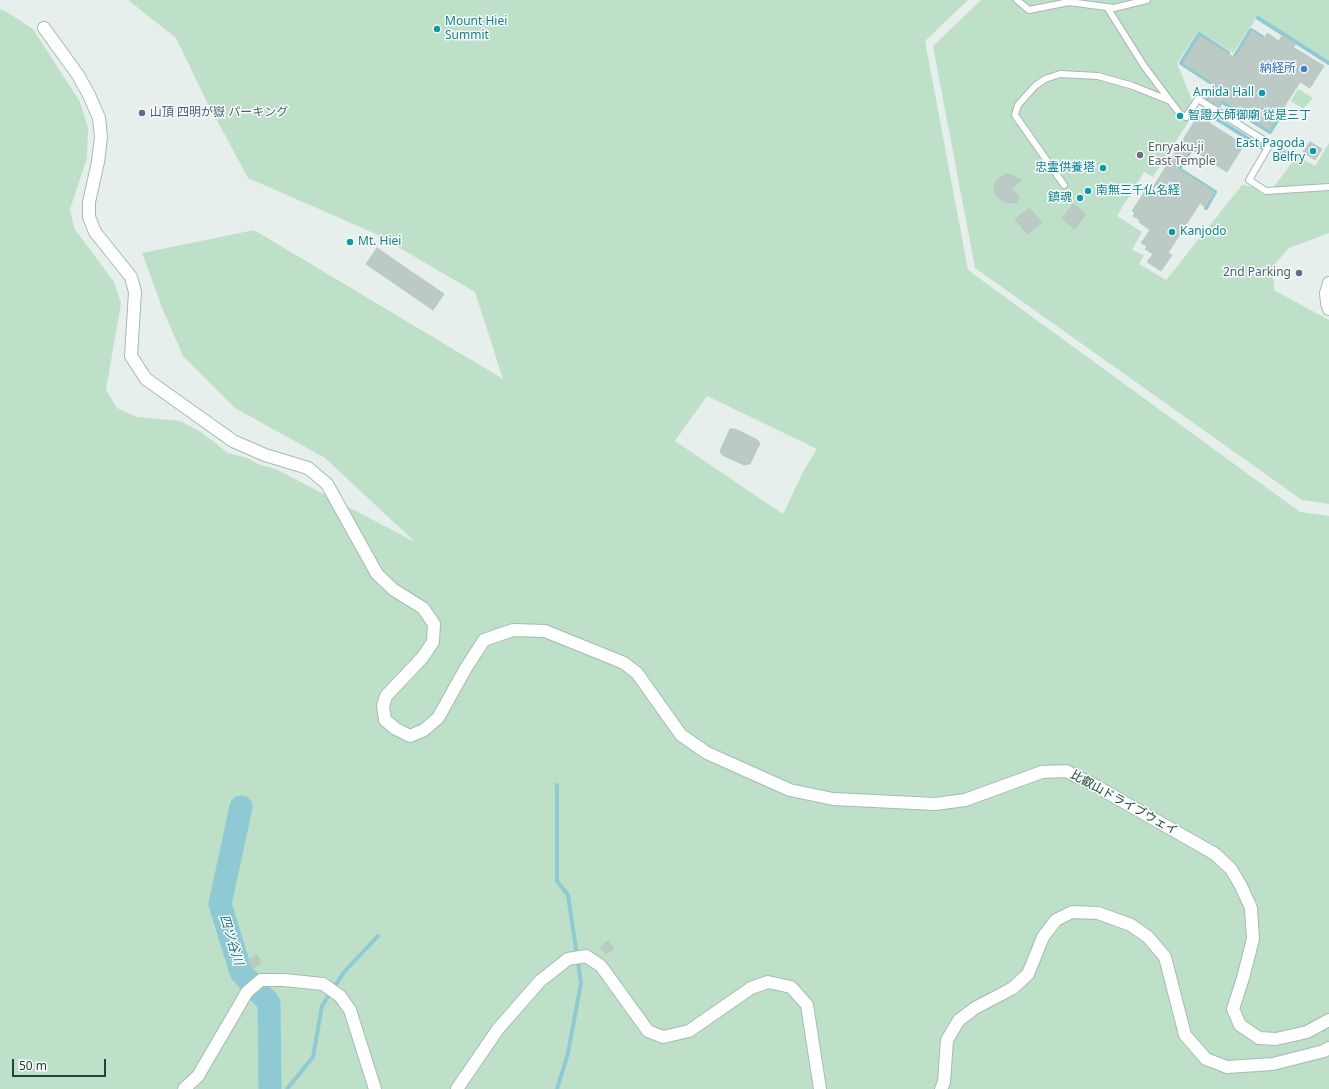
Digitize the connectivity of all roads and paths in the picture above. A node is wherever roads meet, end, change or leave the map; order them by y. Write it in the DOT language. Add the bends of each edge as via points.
graph roads {
  1 [pos="1017,0"];
  2 [pos="1147,0"];
  3 [pos="1107,7"];
  4 [pos="44,28"];
  5 [pos="1171,102"];
  6 [pos="1064,185"];
  7 [pos="1329,187"];
  8 [pos="1329,283"];
  9 [pos="1329,309"];
  10 [pos="1329,1020"];
  11 [pos="1329,1048"];
  12 [pos="184,1089"];
  13 [pos="375,1089"];
  14 [pos="457,1089"];
  15 [pos="820,1089"];
  16 [pos="941,1089"];
  1 -- 3 [label="lane" via="1029,10 1069,2"];
  2 -- 3 [label="lane" via="1114,8"];
  3 -- 5 [label="lane" via="1144,66"];
  4 -- 10 [label="street, 比叡山ドライブウェイ" via="78,75 99,118 101,137 89,202 89,217 95,232 131,277 135,292 131,356 146,379 233,441 265,456 308,468 327,484 377,574 394,590 423,608 434,624 433,642 422,658 386,696 383,706 385,720 396,729 410,736 424,730 438,718 484,640 513,630 545,631 624,663 637,673 681,735 707,753 790,790 833,799 935,804 965,800 1042,772 1066,771 1215,854 1231,869 1250,908 1253,939 1233,1010 1240,1025 1259,1038 1276,1039 1307,1032"];
  5 -- 6 [label="lane" via="1098,76 1060,74 1035,86 1018,105 1015,115"];
  5 -- 7 [label="lane" via="1180,114 1186,117 1198,99 1270,144 1249,180 1266,191"];
  8 -- 9 [label="street" via="1326,293"];
  11 -- 16 [label="street" via="1273,1064 1227,1067 1206,1059 1185,1035 1165,957 1148,937 1131,925 1098,913 1072,912 1056,920 1043,937 1028,974 1023,979 1013,988 975,1008 959,1020 947,1040 944,1082"];
  12 -- 13 [label="street" via="198,1076 247,992 261,980 284,980 325,986 340,996 350,1010"];
  14 -- 15 [label="street" via="498,1029 540,981 569,958 586,956 601,966 648,1031 663,1037 689,1031 751,988 768,982 791,987 807,1005"];
}
